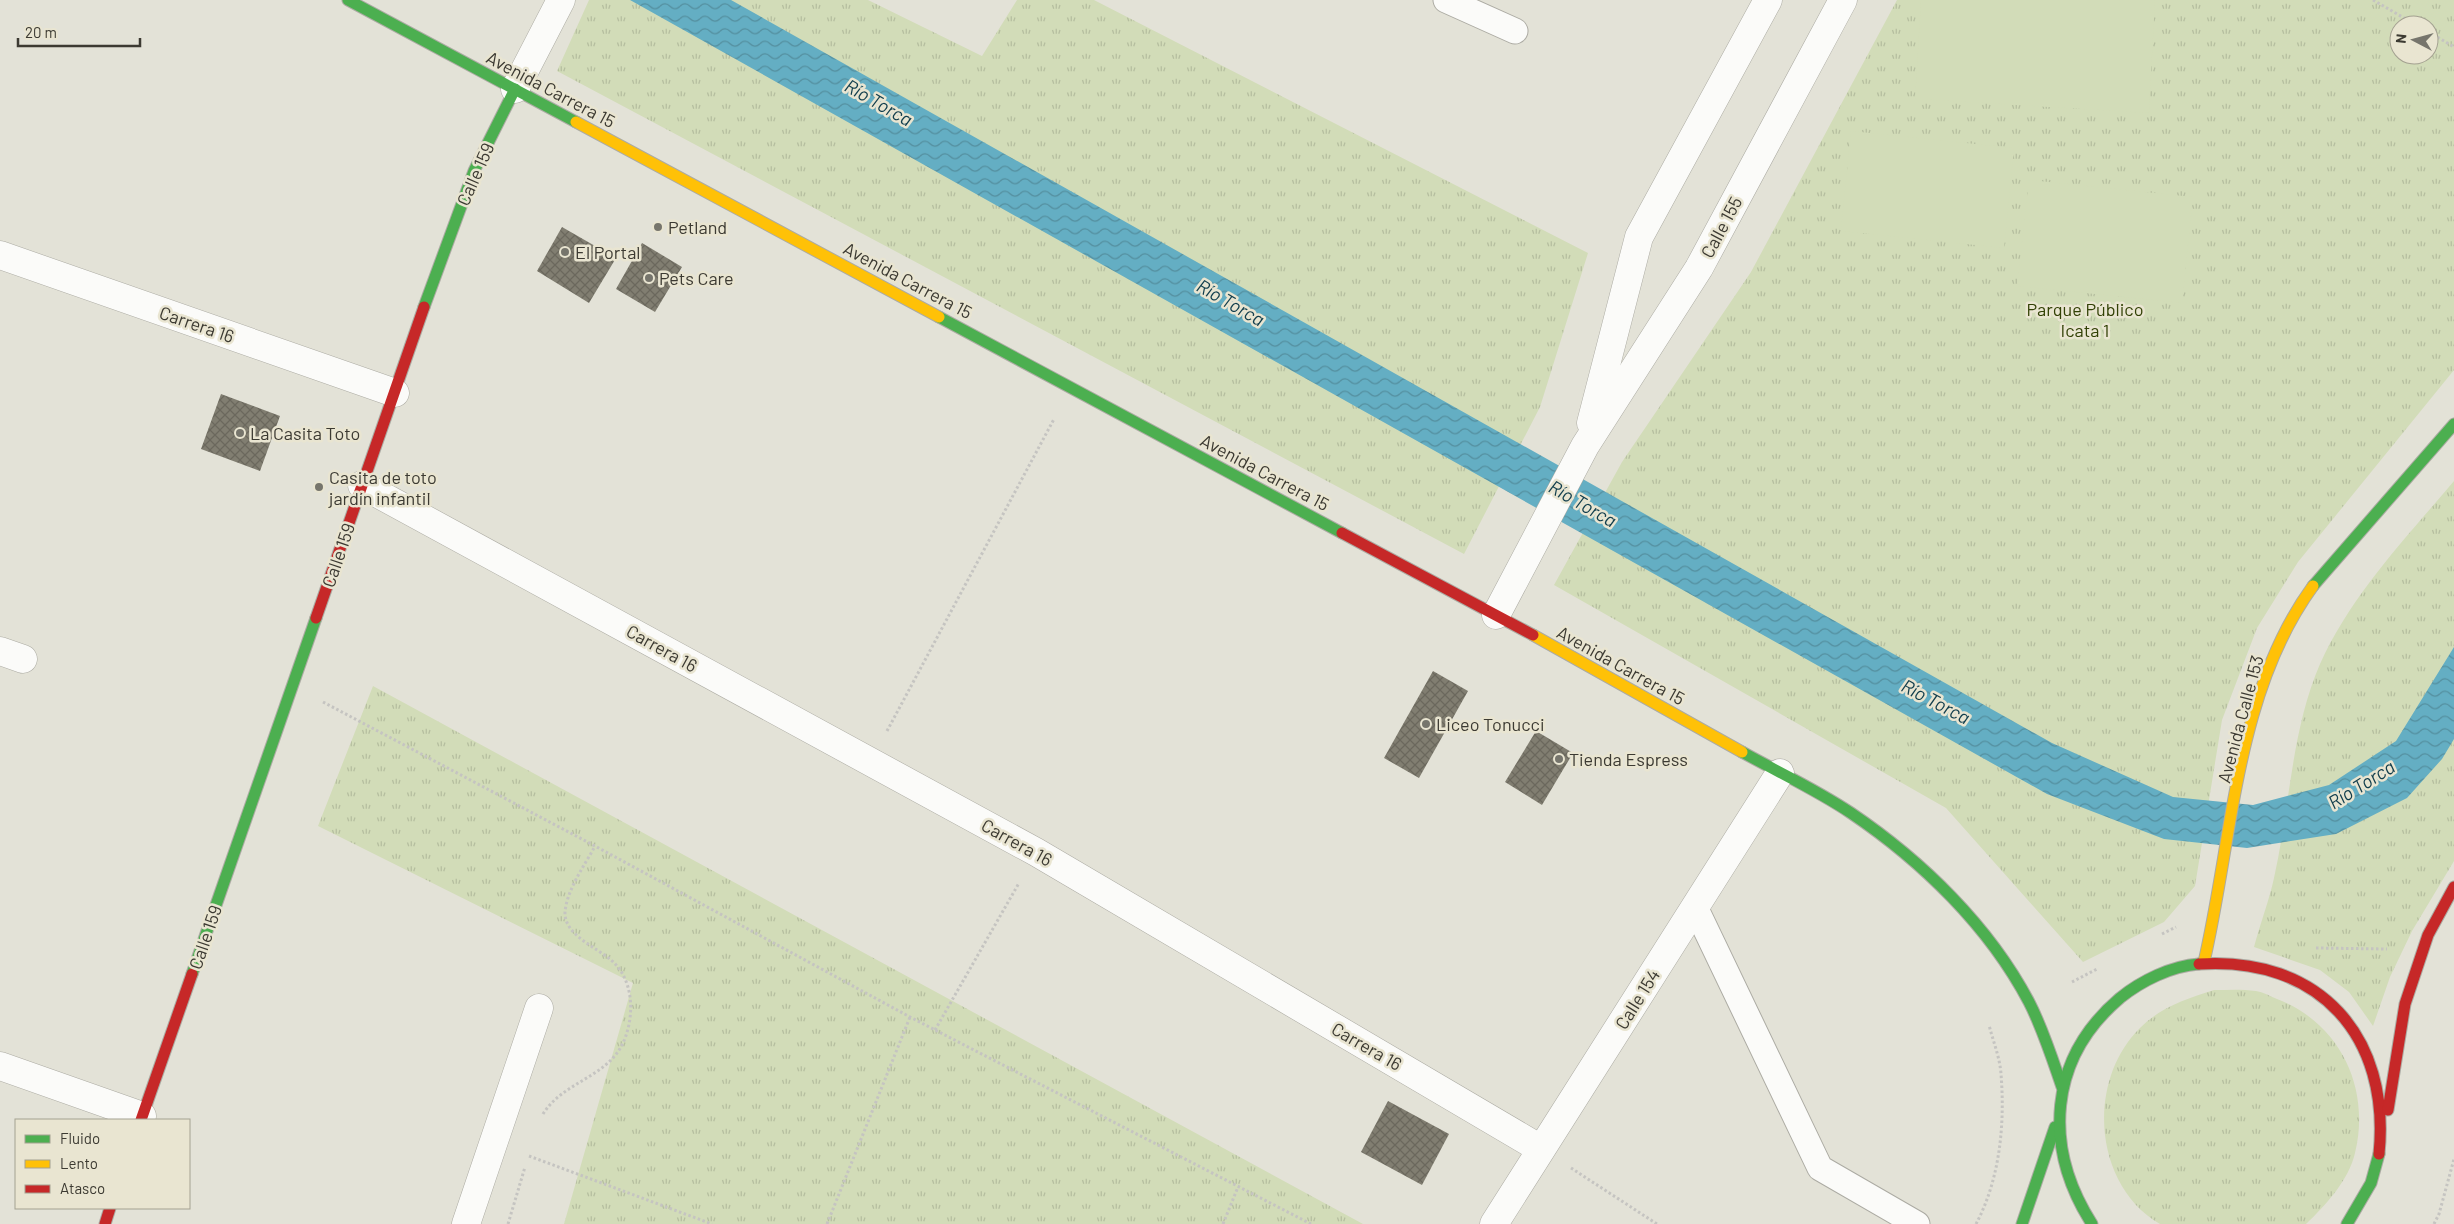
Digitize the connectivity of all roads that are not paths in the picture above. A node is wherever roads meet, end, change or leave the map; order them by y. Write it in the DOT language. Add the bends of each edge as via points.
graph roads {
  1 [pos="348,0"];
  2 [pos="561,0"];
  3 [pos="1446,0"];
  4 [pos="1768,0"];
  5 [pos="1843,0"];
  6 [pos="1515,30"];
  7 [pos="515,89"];
  8 [pos="0,255"];
  9 [pos="394,393"];
  10 [pos="2454,424"];
  11 [pos="1585,446"];
  12 [pos="362,484"];
  13 [pos="1496,615"];
  14 [pos="1780,773"];
  15 [pos="2454,887"];
  16 [pos="1695,907"];
  17 [pos="2204,962"];
  18 [pos="539,1008"];
  19 [pos="0,1066"];
  20 [pos="2062,1087"];
  21 [pos="2058,1116"];
  22 [pos="141,1118"];
  23 [pos="1541,1149"];
  24 [pos="2379,1156"];
  25 [pos="110,1209"];
  26 [pos="105,1224"];
  27 [pos="466,1224"];
  28 [pos="1494,1224"];
  29 [pos="1917,1224"];
  30 [pos="2022,1224"];
  31 [pos="2092,1224"];
  32 [pos="2347,1224"];
  1 -- 7 [label="street, Avenida Carrera 15"];
  2 -- 7 [label="street, Calle 159"];
  3 -- 6 [label="lane"];
  4 -- 11 [label="street, Calle 155" via="1639,237"];
  5 -- 11 [label="street, Calle 155" via="1699,268"];
  7 -- 9 [label="street, Calle 159" via="458,210"];
  7 -- 13 [label="street, Avenida Carrera 15"];
  8 -- 9 [label="street, Carrera 16"];
  9 -- 12 [label="street, Calle 159"];
  10 -- 17 [label="street, Avenida Calle 153" via="2321,575 2302,600 2274,656 2240,775 2216,921"];
  11 -- 13 [label="street, Calle 155"];
  12 -- 22 [label="street, Calle 159"];
  12 -- 23 [label="street, Carrera 16" via="1036,852"];
  13 -- 14 [label="street, Avenida Carrera 15"];
  14 -- 16 [label="street, Calle 154"];
  14 -- 20 [label="street, Avenida Carrera 15" via="1885,836 1949,894 2024,992 2046,1040"];
  15 -- 24 [label="street" via="2428,935 2405,1004"];
  16 -- 23 [label="street, Calle 154"];
  16 -- 29 [label="lane" via="1820,1168"];
  17 -- 20 [label="street" via="2160,972 2121,994 2091,1026 2074,1054"];
  17 -- 24 [label="street" via="2256,964 2298,980 2329,1002 2354,1031 2371,1062 2381,1100"];
  18 -- 27 [label="street"];
  19 -- 22 [label="street"];
  20 -- 21 [label="street"];
  21 -- 30 [label="street"];
  21 -- 31 [label="street" via="2062,1156 2073,1192"];
  23 -- 28 [label="street, Calle 154"];
  24 -- 32 [label="street" via="2366,1195"];
  25 -- 26 [label="street"];
}
